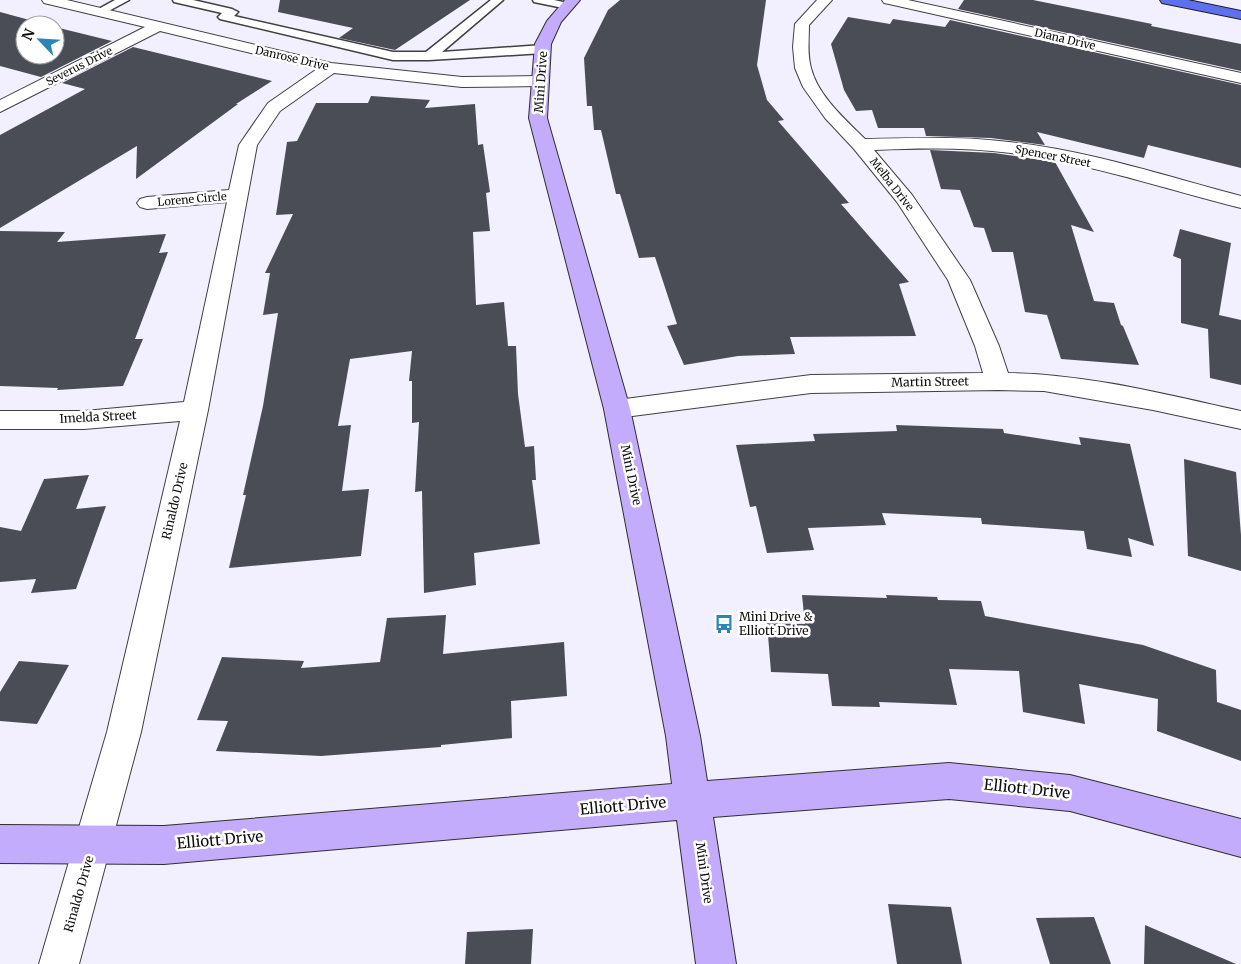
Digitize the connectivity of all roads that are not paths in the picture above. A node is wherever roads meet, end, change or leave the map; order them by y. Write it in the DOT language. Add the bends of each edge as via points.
graph roads {
  1 [pos="49,0"];
  2 [pos="124,0"];
  3 [pos="178,0"];
  4 [pos="498,0"];
  5 [pos="538,0"];
  6 [pos="825,0"];
  7 [pos="890,0"];
  8 [pos="1167,0"];
  9 [pos="570,3"];
  10 [pos="99,12"];
  11 [pos="1241,15"];
  12 [pos="159,26"];
  13 [pos="542,49"];
  14 [pos="429,56"];
  15 [pos="331,68"];
  16 [pos="1241,78"];
  17 [pos="539,81"];
  18 [pos="0,107"];
  19 [pos="860,145"];
  20 [pos="237,195"];
  21 [pos="1241,202"];
  22 [pos="147,203"];
  23 [pos="998,381"];
  24 [pos="617,408"];
  25 [pos="195,410"];
  26 [pos="0,420"];
  27 [pos="1241,420"];
  28 [pos="693,800"];
  29 [pos="1241,838"];
  30 [pos="0,844"];
  31 [pos="92,845"];
  32 [pos="59,964"];
  33 [pos="716,964"];
  1 -- 10 [label="street, Danrose Drive"];
  2 -- 10 [label="lane"];
  3 -- 14 [label="lane" via="232,12 224,17 394,56"];
  4 -- 14 [label="lane"];
  5 -- 9 [label="lane"];
  6 -- 19 [label="street, Melba Drive" via="802,24 803,68 811,88"];
  7 -- 16 [label="street, Diana Drive"];
  8 -- 11 [label="highway"];
  9 -- 13 [label="street, Mini Drive" via="554,21"];
  10 -- 12 [label="street, Danrose Drive"];
  12 -- 15 [label="street, Danrose Drive"];
  12 -- 18 [label="street, Severus Drive"];
  13 -- 14 [label="lane"];
  13 -- 17 [label="street, Mini Drive"];
  15 -- 17 [label="street, Danrose Drive" via="462,82"];
  15 -- 20 [label="street, Rinaldo Drive" via="274,108 248,146"];
  17 -- 24 [label="street, Mini Drive" via="538,118"];
  19 -- 21 [label="street, Spencer Street" via="978,144 1038,151"];
  19 -- 23 [label="street, Melba Drive" via="905,199 959,280"];
  20 -- 22 [label="street, Lorene Circle"];
  20 -- 25 [label="street, Rinaldo Drive"];
  23 -- 24 [label="street, Martin Street" via="811,384"];
  23 -- 27 [label="street, Martin Street" via="1044,382"];
  24 -- 28 [label="street, Mini Drive"];
  25 -- 26 [label="street, Imelda Street" via="84,420"];
  25 -- 31 [label="street, Rinaldo Drive" via="124,732"];
  28 -- 29 [label="street, Elliott Drive" via="949,781 1070,793"];
  28 -- 31 [label="street, Elliott Drive" via="164,845"];
  28 -- 33 [label="street, Mini Drive"];
  30 -- 31 [label="street, Elliott Drive"];
  31 -- 32 [label="street, Rinaldo Drive"];
}
